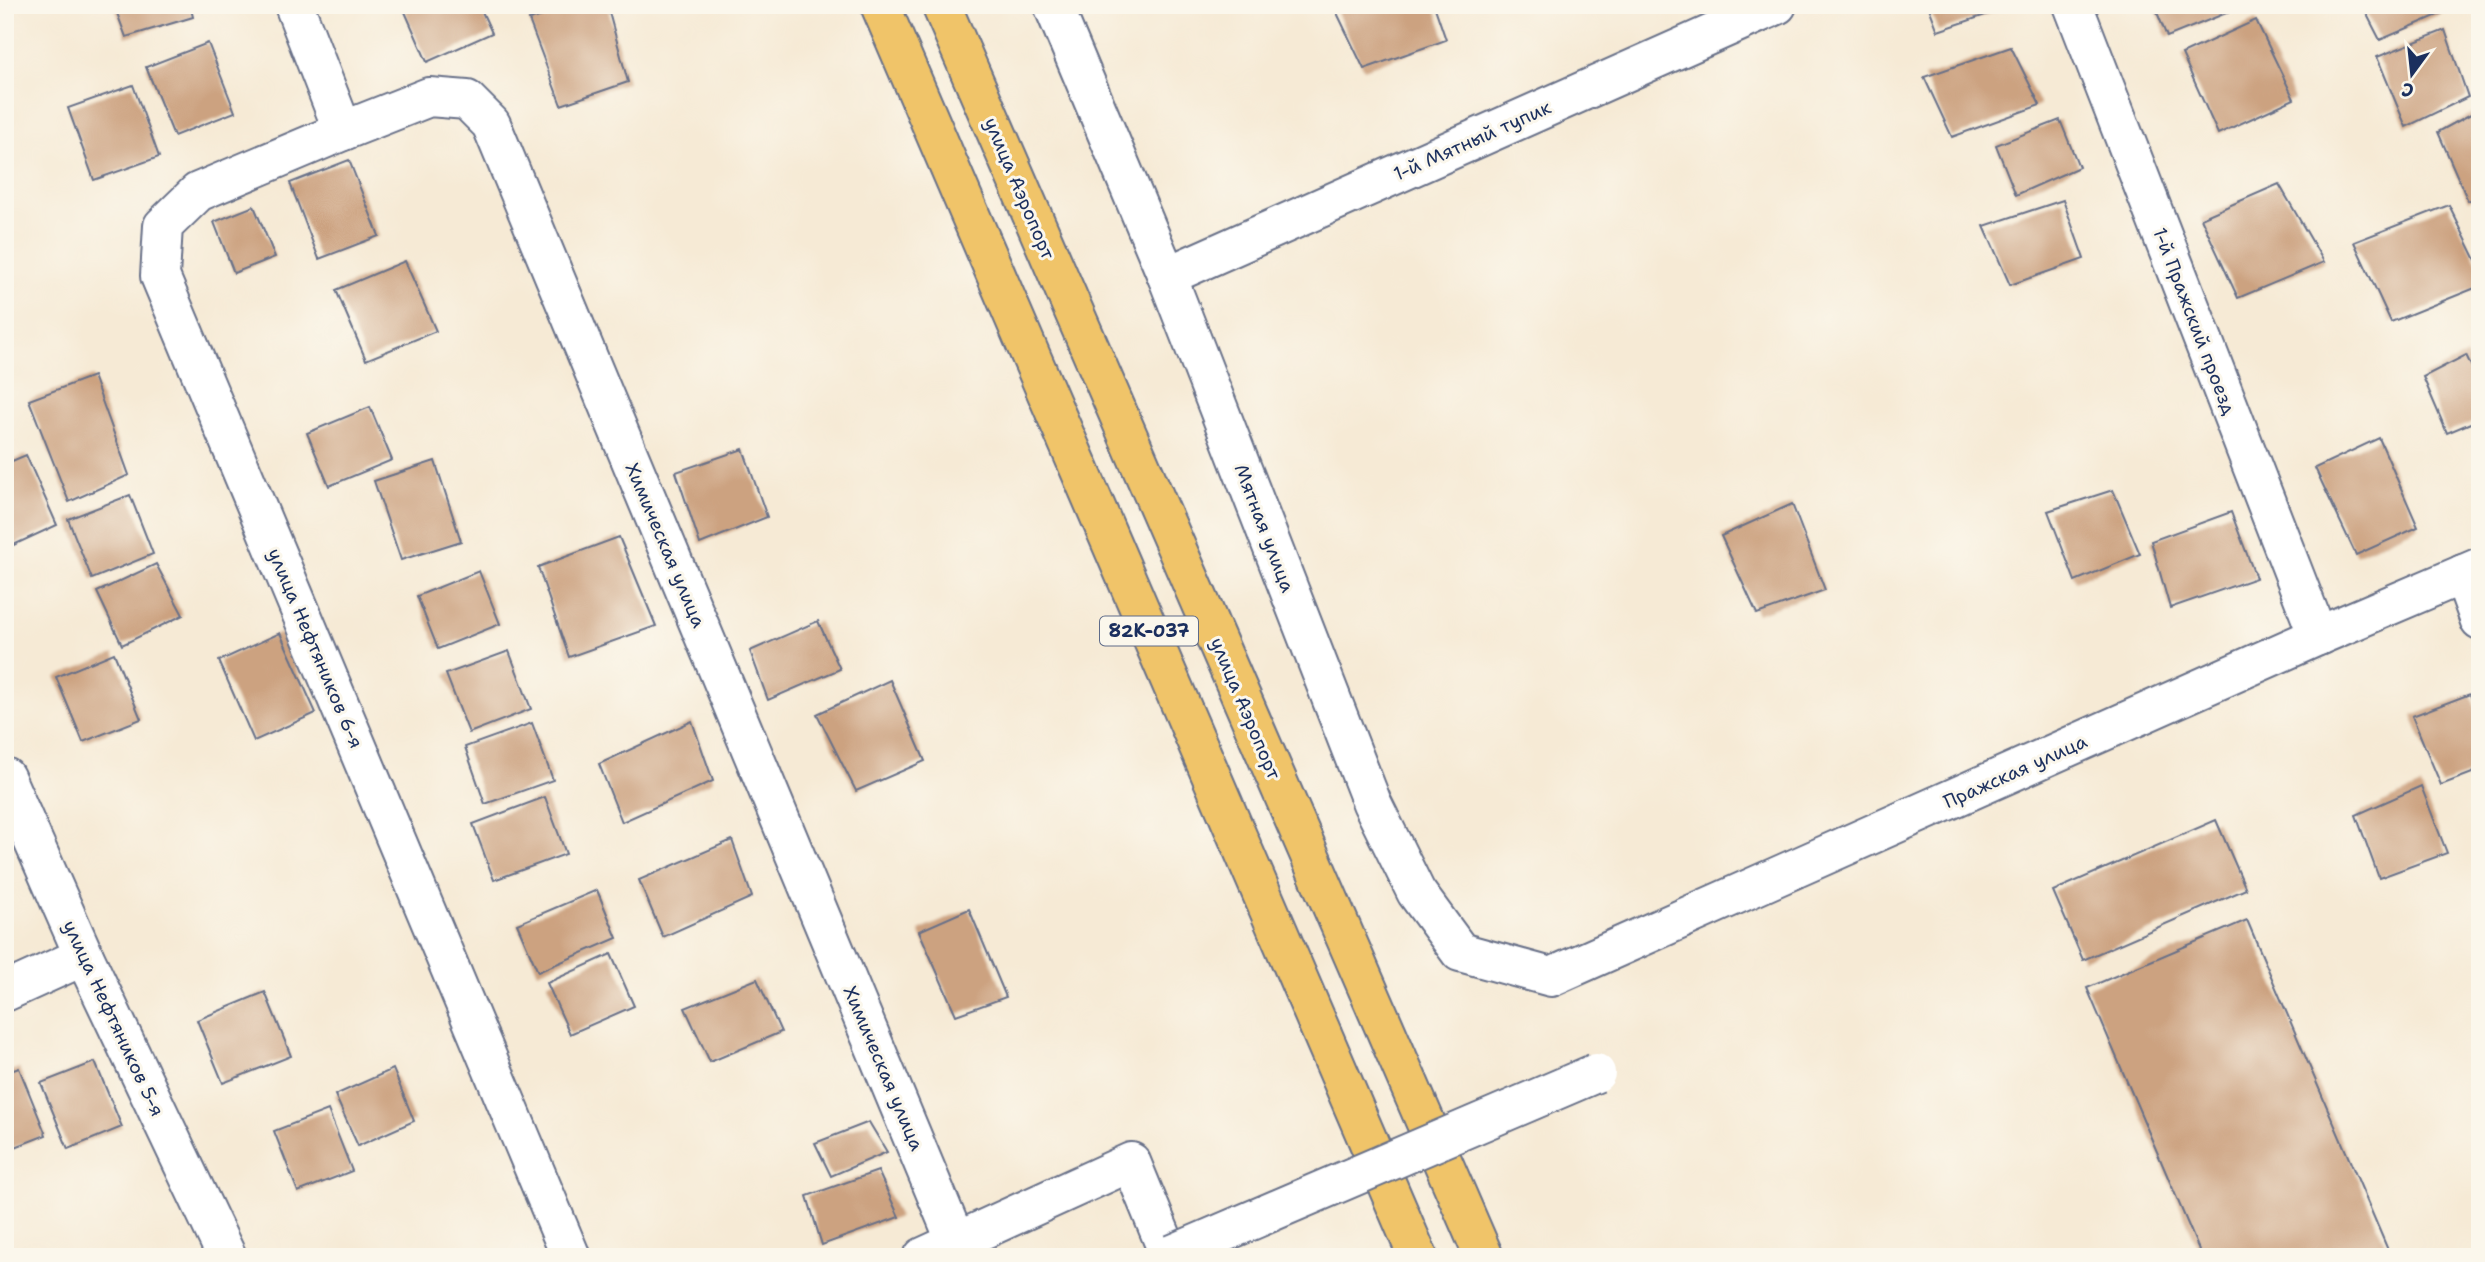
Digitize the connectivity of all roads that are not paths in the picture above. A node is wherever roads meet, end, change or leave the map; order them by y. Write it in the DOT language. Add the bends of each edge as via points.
graph roads {
  1 [pos="294,5"];
  2 [pos="880,5"];
  3 [pos="941,5"];
  4 [pos="1053,5"];
  5 [pos="1777,5"];
  6 [pos="2073,5"];
  7 [pos="343,131"];
  8 [pos="1167,276"];
  9 [pos="2472,571"];
  10 [pos="2480,621"];
  11 [pos="2318,636"];
  12 [pos="5,777"];
  13 [pos="85,956"];
  14 [pos="1551,977"];
  15 [pos="5,992"];
  16 [pos="1596,1073"];
  17 [pos="939,1250"];
  18 [pos="1172,1256"];
  19 [pos="227,1257"];
  20 [pos="571,1257"];
  21 [pos="1418,1257"];
  22 [pos="1484,1257"];
  1 -- 7 [label="street"];
  2 -- 21 [label="main road, 82К-037"];
  3 -- 22 [label="main road, улица Аэропорт"];
  4 -- 8 [label="street, Мятная улица"];
  5 -- 8 [label="street, 1-й Мятный тупик"];
  6 -- 11 [label="street, 1-й Пражский проезд"];
  7 -- 17 [label="street, Химическая улица" via="429,97 467,100 491,124"];
  7 -- 20 [label="street, улица Нефтяников 6-я" via="198,192 163,226 160,276"];
  8 -- 14 [label="street, Мятная улица" via="1372,803 1416,892 1460,952"];
  9 -- 10 [label="street"];
  9 -- 11 [label="street, Пражская улица"];
  11 -- 14 [label="street, Пражская улица"];
  12 -- 13 [label="street, улица Нефтяников 5-я"];
  13 -- 15 [label="street"];
  13 -- 19 [label="street, улица Нефтяников 5-я"];
  16 -- 18 [label="street, bridge"];
  17 -- 18 [label="street" via="1131,1162"];
}
